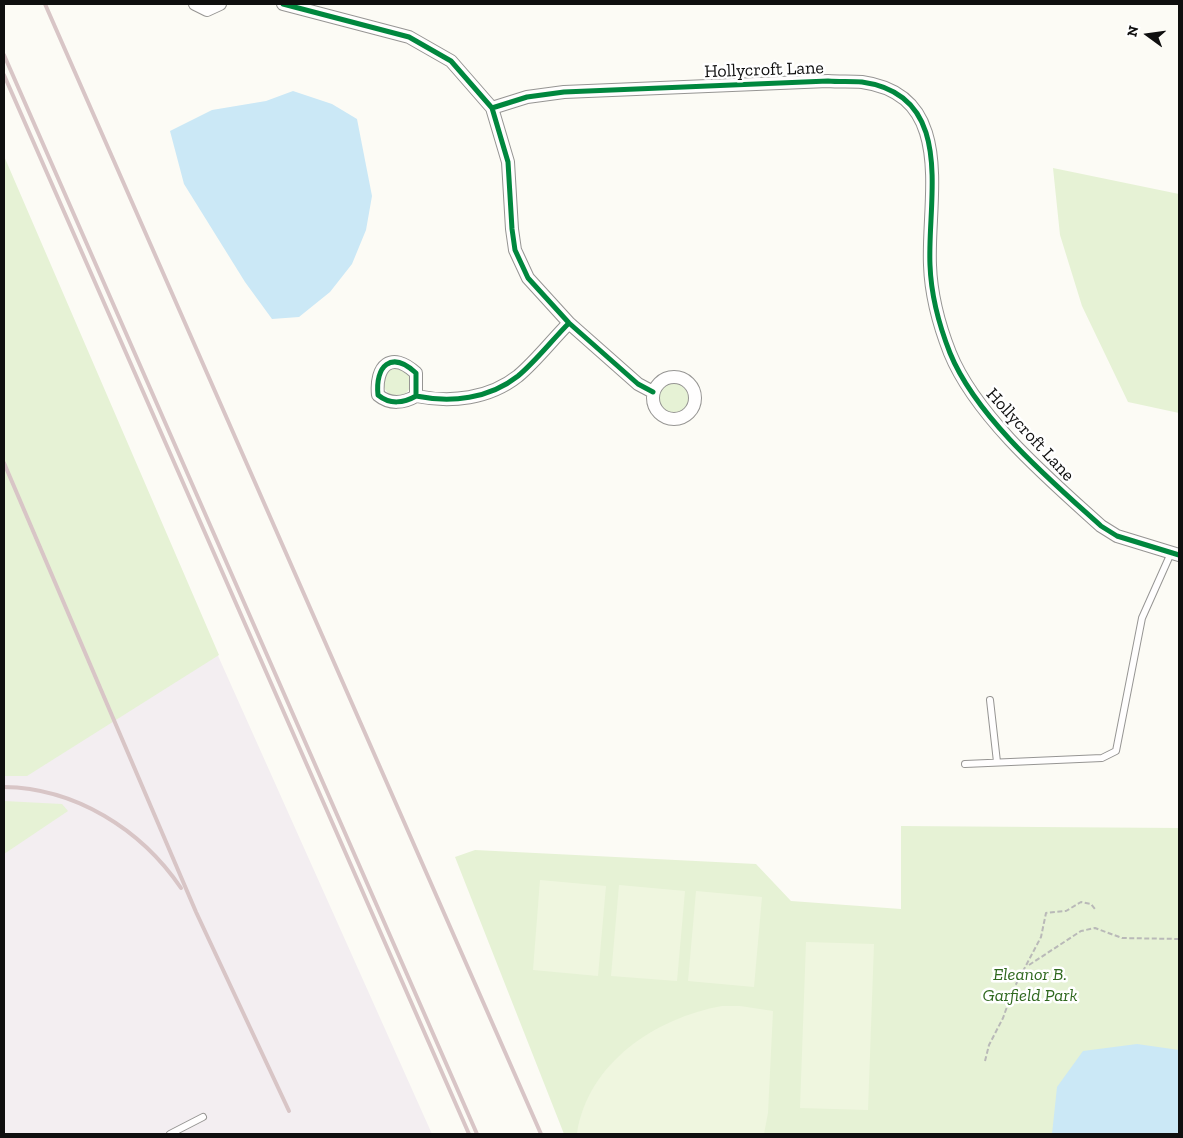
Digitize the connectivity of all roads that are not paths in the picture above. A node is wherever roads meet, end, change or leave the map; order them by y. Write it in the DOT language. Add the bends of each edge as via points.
graph roads {
  1 [pos="195,4"];
  2 [pos="220,4"];
  3 [pos="283,4"];
  4 [pos="492,108"];
  5 [pos="569,323"];
  6 [pos="653,392"];
  7 [pos="416,396"];
  8 [pos="1175,554"];
  9 [pos="990,700"];
  10 [pos="997,762"];
  11 [pos="965,764"];
  12 [pos="203,1117"];
  13 [pos="170,1134"];
  1 -- 2 [label="street" via="207,10"];
  3 -- 4 [label="street" via="409,37 450,61"];
  4 -- 5 [label="street" via="508,162 515,250 528,278"];
  4 -- 8 [label="street, Hollycroft Lane" via="527,97 564,92 828,82 863,82 888,90 908,103 924,122 932,161 930,266 933,297 950,354 966,383 999,428 1102,526 1117,536"];
  5 -- 6 [label="street" via="638,384"];
  5 -- 7 [label="street" via="518,376 488,392 454,401"];
  8 -- 10 [label="lane" via="1142,618 1116,751 1102,758"];
  9 -- 10 [label="lane"];
  10 -- 11 [label="lane"];
  12 -- 13 [label="lane"];
}
